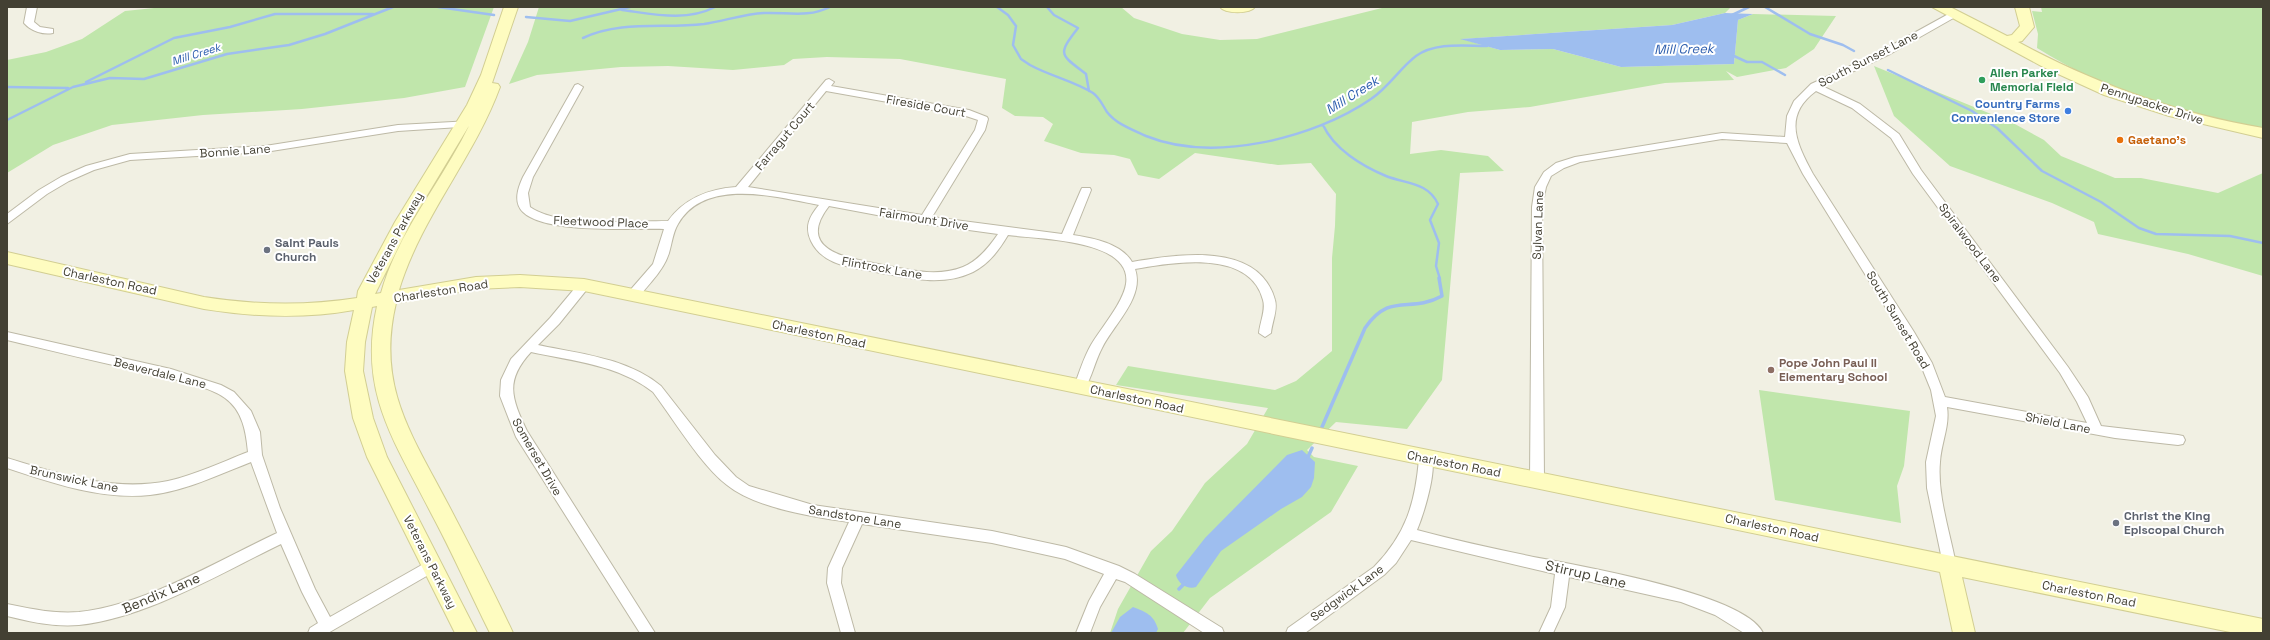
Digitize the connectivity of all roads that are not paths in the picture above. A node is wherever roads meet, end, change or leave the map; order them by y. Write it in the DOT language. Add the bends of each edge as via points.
graph roads {
  1 [pos="32,7"];
  2 [pos="511,7"];
  3 [pos="521,7"];
  4 [pos="1227,7"];
  5 [pos="1248,7"];
  6 [pos="1939,7"];
  7 [pos="2022,7"];
  8 [pos="1954,14"];
  9 [pos="50,31"];
  10 [pos="2007,41"];
  11 [pos="826,85"];
  12 [pos="1814,86"];
  13 [pos="578,87"];
  14 [pos="462,124"];
  15 [pos="479,124"];
  16 [pos="2263,132"];
  17 [pos="1792,140"];
  18 [pos="740,189"];
  19 [pos="1086,190"];
  20 [pos="826,203"];
  21 [pos="7,220"];
  22 [pos="925,220"];
  23 [pos="672,225"];
  24 [pos="1005,231"];
  25 [pos="1066,238"];
  26 [pos="7,258"];
  27 [pos="1129,266"];
  28 [pos="584,285"];
  29 [pos="632,295"];
  30 [pos="389,299"];
  31 [pos="364,303"];
  32 [pos="1265,334"];
  33 [pos="7,336"];
  34 [pos="528,347"];
  35 [pos="1080,387"];
  36 [pos="1939,401"];
  37 [pos="2097,430"];
  38 [pos="2178,440"];
  39 [pos="255,455"];
  40 [pos="1426,459"];
  41 [pos="7,463"];
  42 [pos="1537,481"];
  43 [pos="858,518"];
  44 [pos="1409,534"];
  45 [pos="284,536"];
  46 [pos="1949,565"];
  47 [pos="432,566"];
  48 [pos="1563,569"];
  49 [pos="1114,570"];
  50 [pos="7,610"];
  51 [pos="321,629"];
  52 [pos="2263,629"];
  53 [pos="466,633"];
  54 [pos="502,633"];
  55 [pos="648,633"];
  56 [pos="848,633"];
  57 [pos="1083,633"];
  58 [pos="1217,633"];
  59 [pos="1293,633"];
  60 [pos="1546,633"];
  61 [pos="1756,633"];
  62 [pos="1964,633"];
  1 -- 9 [label="street" via="29,23 37,29"];
  2 -- 14 [label="street, Veterans Parkway" via="488,74"];
  3 -- 15 [label="street, Veterans Parkway"];
  4 -- 5 [label="street"];
  6 -- 8 [label="street, Pennypacker Drive"];
  7 -- 10 [label="street" via="2026,27 2017,38"];
  8 -- 10 [label="street, Pennypacker Drive"];
  8 -- 12 [label="street, South Sunset Lane" via="1896,47"];
  10 -- 16 [label="street, Pennypacker Drive" via="2070,75 2125,98 2193,118"];
  11 -- 18 [label="street, Farragut Court"];
  11 -- 22 [label="street, Fireside Court" via="969,113 983,119 980,130"];
  12 -- 17 [label="street, South Sunset Lane" via="1802,98 1795,111 1790,125"];
  12 -- 37 [label="street, Spiralwood Lane" via="1861,109 1895,136 1917,172 2064,370 2083,400"];
  13 -- 23 [label="street, Fleetwood Place" via="528,177 522,201 525,208 531,214 552,221"];
  14 -- 15 [label="street, Bonnie Lane"];
  14 -- 21 [label="street, Bonnie Lane" via="382,130 265,149 130,157 90,168 66,179 43,192"];
  14 -- 31 [label="street, Veterans Parkway" via="399,227 367,290"];
  15 -- 30 [label="street, Veterans Parkway" via="410,243 393,279"];
  17 -- 36 [label="street, South Sunset Road" via="1808,174 1918,350 1932,377"];
  17 -- 42 [label="street, Sylvan Lane" via="1714,136 1579,159 1559,166 1545,175 1536,207"];
  18 -- 20 [label="street, Fairmount Drive"];
  18 -- 23 [label="street, Fairmount Drive" via="705,196 686,208"];
  19 -- 25 [label="street"];
  20 -- 22 [label="street, Fairmount Drive"];
  20 -- 24 [label="street, Flintrock Lane" via="812,228 816,242 828,255 850,263 912,275 944,276 968,269 987,257"];
  22 -- 24 [label="street, Fairmount Drive"];
  23 -- 29 [label="street, Fairmount Drive" via="656,267"];
  24 -- 25 [label="street, Fairmount Drive"];
  25 -- 27 [label="street, Fairmount Drive" via="1111,249"];
  26 -- 31 [label="street, Charleston Road" via="235,308 292,311"];
  27 -- 32 [label="street" via="1198,258 1221,260 1245,268 1262,282 1266,291 1270,310"];
  27 -- 35 [label="street" via="1132,277 1129,294 1096,346"];
  28 -- 29 [label="street, Charleston Road"];
  28 -- 30 [label="street, Charleston Road" via="490,282"];
  28 -- 34 [label="street, Somerset Drive" via="548,328"];
  29 -- 35 [label="street, Charleston Road"];
  30 -- 31 [label="street, Charleston Road"];
  30 -- 54 [label="street, Veterans Parkway" via="383,324 381,366 392,415"];
  31 -- 47 [label="street, Veterans Parkway" via="356,342 354,371 363,418 377,457"];
  33 -- 39 [label="street, Beaverdale Lane" via="171,374 217,388 230,395 245,411 253,432"];
  34 -- 43 [label="street, Sandstone Lane" via="623,368 647,381 679,416 710,459 731,482 744,490 806,509"];
  34 -- 55 [label="street, Somerset Drive" via="508,377 506,388 511,410 536,458"];
  35 -- 40 [label="street, Charleston Road"];
  36 -- 37 [label="street, Shield Lane"];
  36 -- 46 [label="street, South Sunset Road" via="1942,416 1933,462 1934,488"];
  37 -- 38 [label="street, Shield Lane"];
  39 -- 41 [label="street, Brunswick Lane" via="169,486 138,490 107,489"];
  39 -- 45 [label="street, Beaverdale Lane"];
  40 -- 42 [label="street, Charleston Road"];
  40 -- 44 [label="street, Sedgwick Lane" via="1419,508"];
  42 -- 46 [label="street, Charleston Road"];
  43 -- 49 [label="street, Sandstone Lane" via="1030,544"];
  43 -- 56 [label="street" via="835,568 834,583"];
  44 -- 48 [label="street, Stirrup Lane"];
  44 -- 59 [label="street, Sedgwick Lane" via="1392,560"];
  45 -- 50 [label="street, Bendix Lane" via="123,610 81,619 60,620"];
  45 -- 51 [label="street, Beaverdale Lane" via="309,592"];
  46 -- 52 [label="street, Charleston Road"];
  46 -- 62 [label="street"];
  47 -- 51 [label="street"];
  47 -- 53 [label="street, Veterans Parkway"];
  48 -- 60 [label="street" via="1558,607"];
  48 -- 61 [label="street, Stirrup Lane" via="1687,596 1729,613"];
  49 -- 57 [label="street" via="1094,605"];
  49 -- 58 [label="street, Sandstone Lane" via="1146,587"];
}
